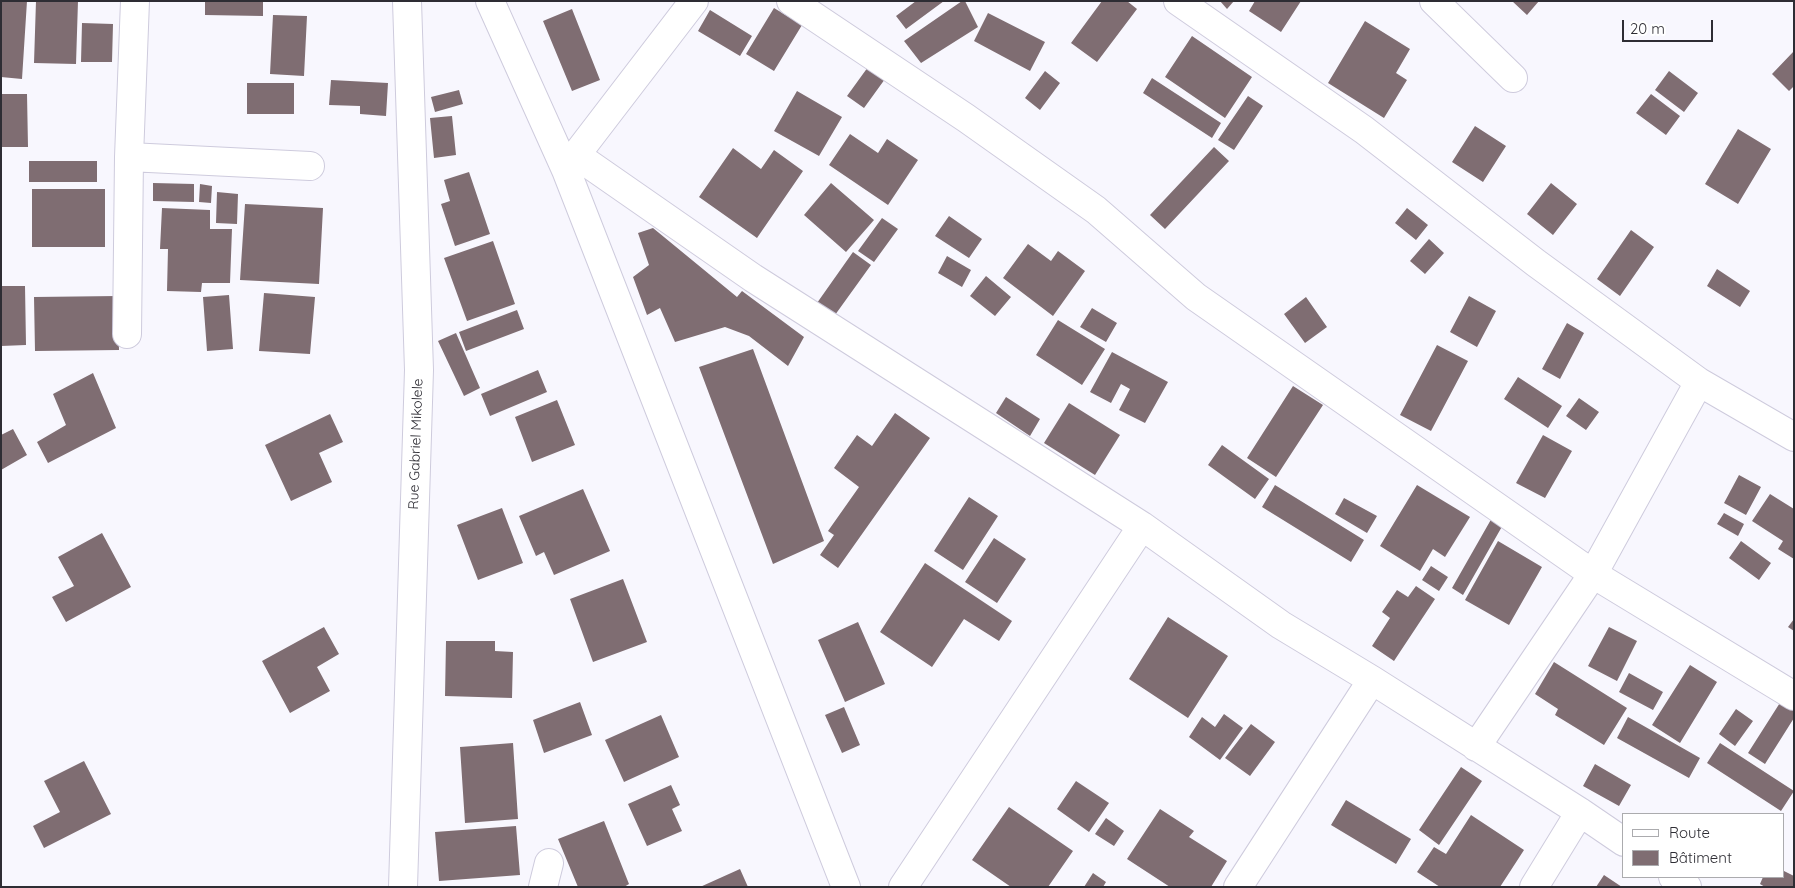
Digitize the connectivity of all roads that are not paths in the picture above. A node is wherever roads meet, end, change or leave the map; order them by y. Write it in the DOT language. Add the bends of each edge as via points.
graph roads {
  1 [pos="135,1"];
  2 [pos="407,1"];
  3 [pos="490,1"];
  4 [pos="694,1"];
  5 [pos="791,1"];
  6 [pos="1178,1"];
  7 [pos="1434,1"];
  8 [pos="1513,78"];
  9 [pos="129,157"];
  10 [pos="571,162"];
  11 [pos="310,166"];
  12 [pos="127,334"];
  13 [pos="1698,382"];
  14 [pos="1794,437"];
  15 [pos="1142,526"];
  16 [pos="1593,574"];
  17 [pos="1372,680"];
  18 [pos="1794,696"];
  19 [pos="1476,748"];
  20 [pos="1580,812"];
  21 [pos="1622,841"];
  22 [pos="1674,878"];
  23 [pos="403,887"];
  24 [pos="846,887"];
  25 [pos="903,887"];
  26 [pos="1238,887"];
  27 [pos="1534,887"];
  28 [pos="1687,887"];
  1 -- 9 [label="street"];
  2 -- 23 [label="street, Rue Gabriel Mikolele" via="418,370"];
  3 -- 10 [label="street"];
  4 -- 10 [label="street"];
  5 -- 16 [label="street" via="1096,210 1196,297"];
  6 -- 13 [label="street" via="1364,130 1536,263"];
  7 -- 8 [label="street"];
  9 -- 11 [label="street"];
  9 -- 12 [label="street"];
  10 -- 15 [label="street"];
  10 -- 24 [label="street"];
  13 -- 14 [label="street"];
  13 -- 16 [label="street"];
  15 -- 17 [label="street" via="1281,625"];
  15 -- 25 [label="street"];
  16 -- 18 [label="street"];
  16 -- 19 [label="street"];
  17 -- 19 [label="street"];
  17 -- 26 [label="street"];
  19 -- 20 [label="street"];
  20 -- 21 [label="street"];
  20 -- 27 [label="street"];
  22 -- 28 [label="street"];
}
